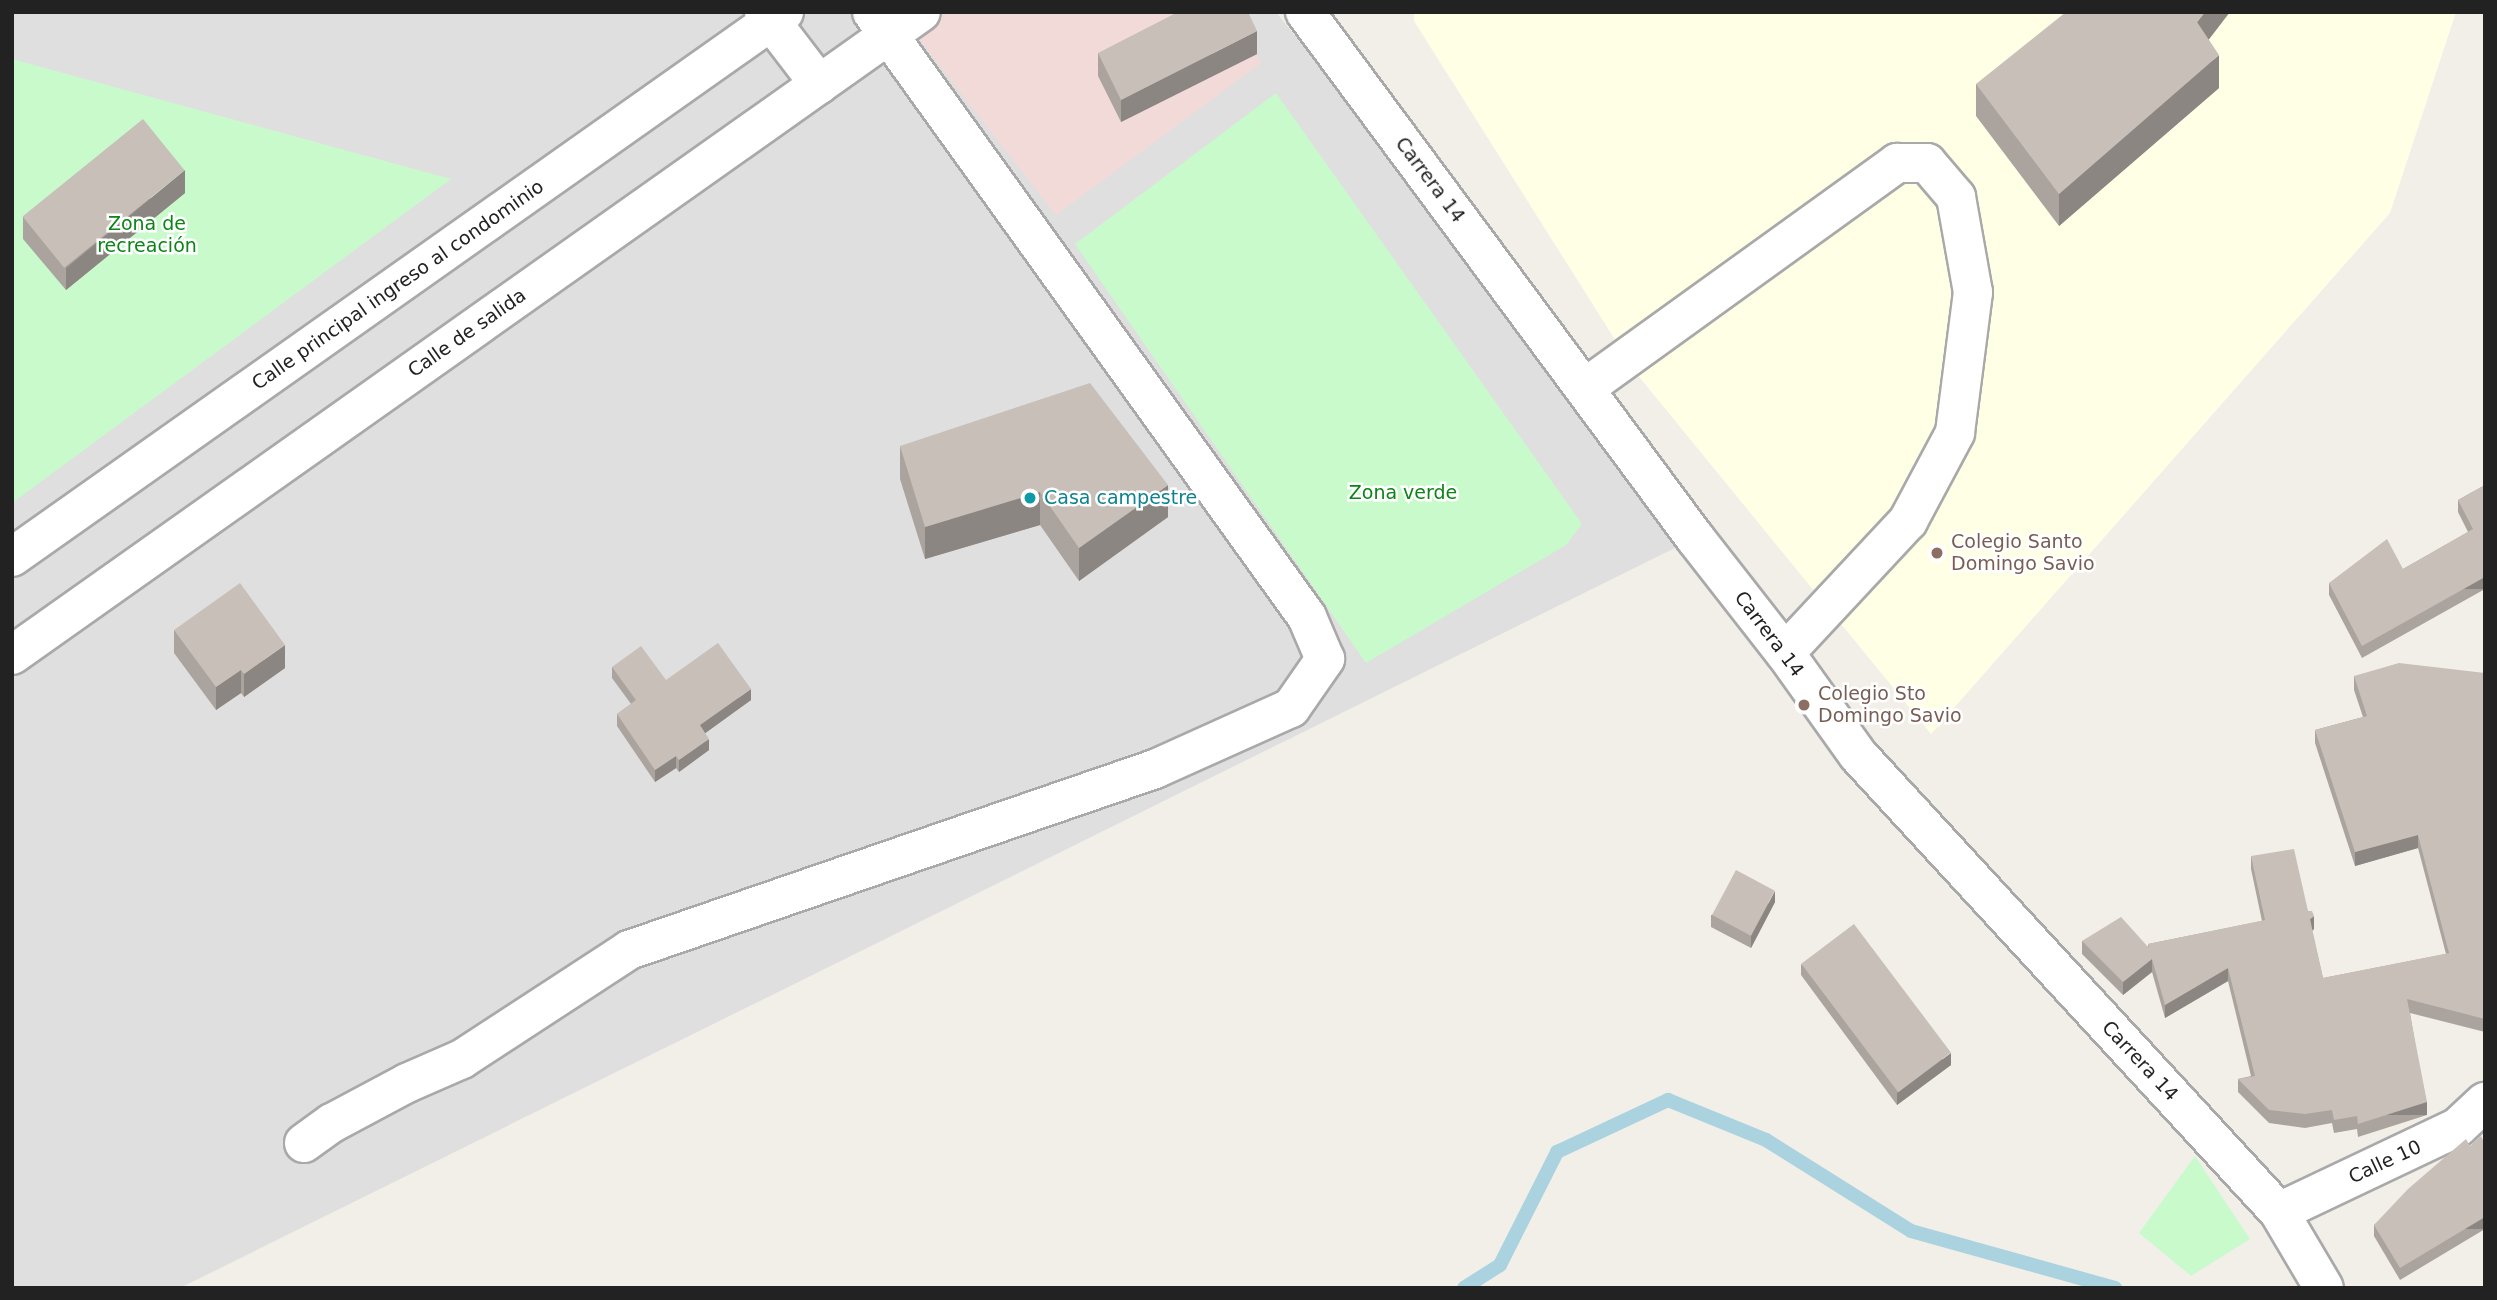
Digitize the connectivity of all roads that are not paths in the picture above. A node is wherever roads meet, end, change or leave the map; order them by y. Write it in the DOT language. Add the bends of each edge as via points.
graph roads {
  1 [pos="921,12"];
  2 [pos="1305,12"];
  3 [pos="773,15"];
  4 [pos="881,23"];
  5 [pos="1331,29"];
  6 [pos="819,84"];
  7 [pos="1585,388"];
  8 [pos="12,557"];
  9 [pos="1785,653"];
  10 [pos="12,654"];
  11 [pos="2485,1102"];
  12 [pos="304,1143"];
  13 [pos="2279,1212"];
  14 [pos="2324,1288"];
  1 -- 4 [label="street, Calle de salida"];
  2 -- 5 [label="street, Carrera 14"];
  3 -- 6 [label="street"];
  3 -- 8 [label="street, Calle principal ingreso al condominio"];
  4 -- 6 [label="street, Calle de salida"];
  4 -- 12 [label="street" via="1307,617 1325,659 1290,708 1154,769 629,950 463,1059 407,1083"];
  5 -- 7 [label="street, Carrera 14"];
  6 -- 10 [label="street, Calle de salida"];
  7 -- 9 [label="street, Carrera 14"];
  7 -- 9 [label="street" via="1897,163 1927,163 1956,197 1973,292 1955,433 1908,521"];
  9 -- 13 [label="street, Carrera 14" via="1858,755"];
  11 -- 13 [label="street, Calle 10" via="2458,1127"];
  13 -- 14 [label="street, Carrera 14"];
}
